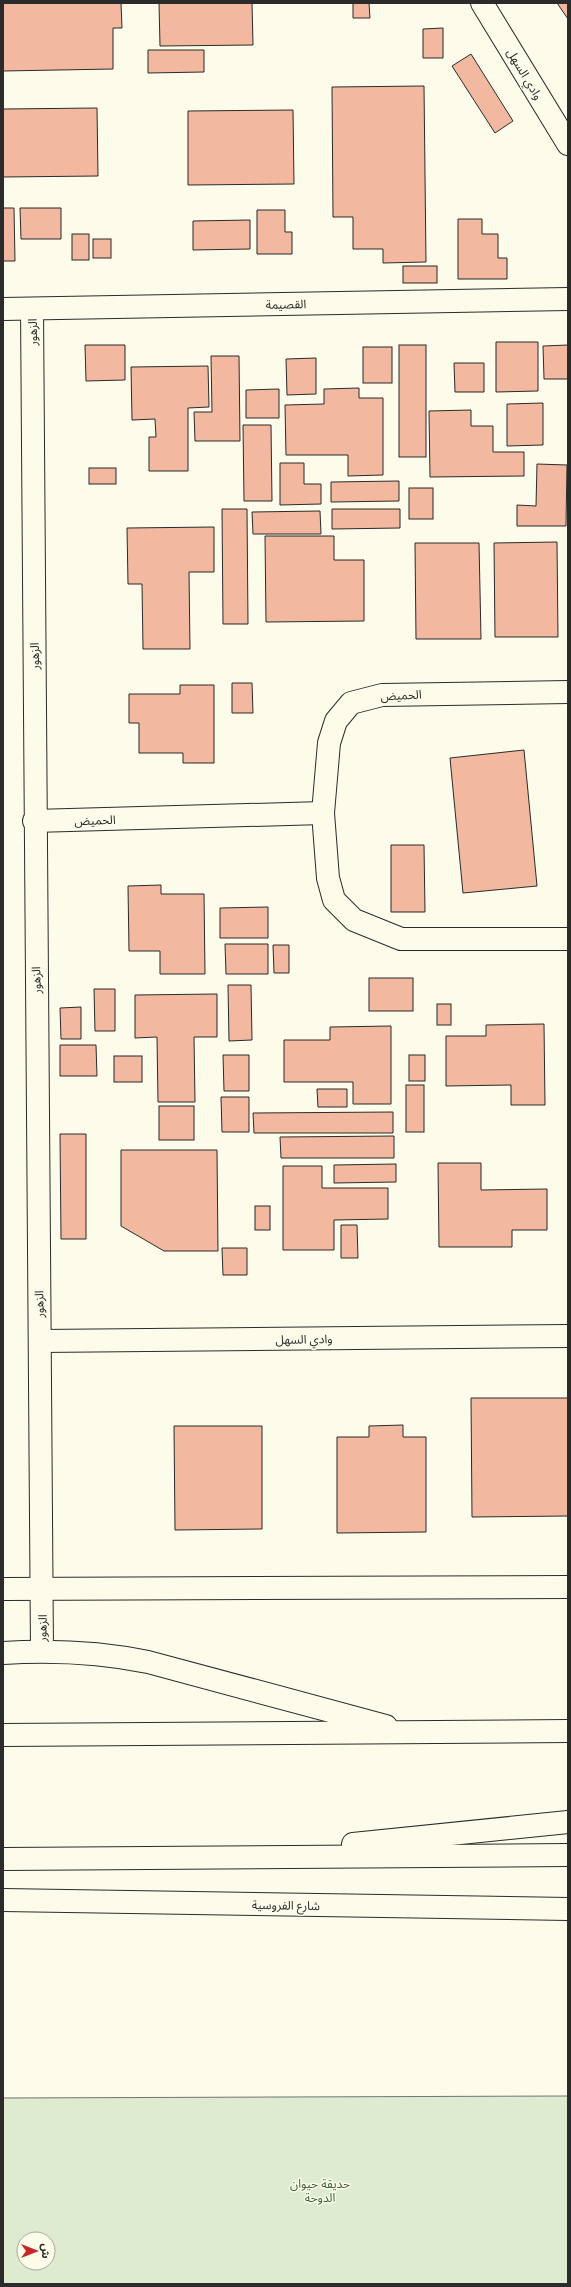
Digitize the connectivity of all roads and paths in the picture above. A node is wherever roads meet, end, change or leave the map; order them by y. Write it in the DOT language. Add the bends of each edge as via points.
graph roads {
  1 [pos="482,3"];
  2 [pos="568,144"];
  3 [pos="568,299"];
  4 [pos="3,309"];
  5 [pos="32,309"];
  6 [pos="568,692"];
  7 [pos="323,813"];
  8 [pos="34,821"];
  9 [pos="568,939"];
  10 [pos="568,1336"];
  11 [pos="40,1341"];
  12 [pos="568,1587"];
  13 [pos="3,1589"];
  14 [pos="43,1589"];
  15 [pos="42,1651"];
  16 [pos="3,1653"];
  17 [pos="568,1731"];
  18 [pos="414,1733"];
  19 [pos="3,1735"];
  20 [pos="568,1822"];
  21 [pos="568,1855"];
  22 [pos="214,1858"];
  23 [pos="3,1859"];
  24 [pos="3,1900"];
  25 [pos="568,1909"];
  1 -- 2 [label="main road, وادي السهل"];
  3 -- 5 [label="main road, القصيمة"];
  4 -- 5 [label="main road, القصيمة"];
  5 -- 8 [label="main road, الزهور"];
  6 -- 7 [label="main road, الحميض" via="382,695 351,703 336,721 330,743"];
  7 -- 8 [label="main road, الحميض"];
  7 -- 9 [label="main road, الحميض" via="328,878 334,900 354,920 402,939"];
  8 -- 11 [label="main road, الزهور"];
  10 -- 11 [label="main road, وادي السهل"];
  11 -- 14 [label="main road, الزهور"];
  12 -- 14 [label="main road"];
  13 -- 14 [label="main road"];
  14 -- 15 [label="main road, الزهور"];
  15 -- 16 [label="main road"];
  15 -- 18 [label="main road" via="115,1656 148,1662"];
  17 -- 18 [label="main road"];
  18 -- 19 [label="main road"];
  20 -- 22 [label="main road"];
  21 -- 22 [label="main road"];
  22 -- 23 [label="main road"];
  24 -- 25 [label="main road, شارع الفروسية"];
}
